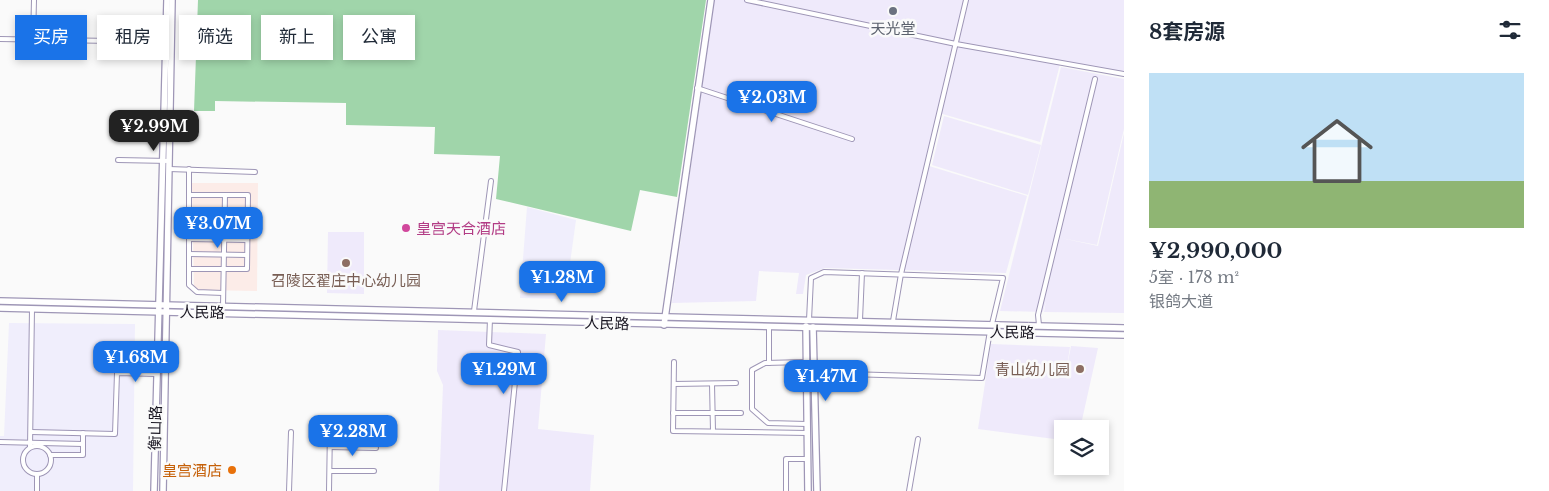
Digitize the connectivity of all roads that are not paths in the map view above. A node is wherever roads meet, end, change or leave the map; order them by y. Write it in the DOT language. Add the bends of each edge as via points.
graph roads {
  1 [pos="34,0"];
  2 [pos="167,0"];
  3 [pos="172,0"];
  4 [pos="711,0"];
  5 [pos="747,0"];
  6 [pos="966,0"];
  7 [pos="34,15"];
  8 [pos="167,15"];
  9 [pos="0,39"];
  10 [pos="15,39"];
  11 [pos="956,44"];
  12 [pos="166,60"];
  13 [pos="1124,74"];
  14 [pos="1095,79"];
  15 [pos="697,88"];
  16 [pos="852,139"];
  17 [pos="118,160"];
  18 [pos="166,162"];
  19 [pos="169,169"];
  20 [pos="190,170"];
  21 [pos="255,172"];
  22 [pos="491,181"];
  23 [pos="190,195"];
  24 [pos="224,195"];
  25 [pos="189,211"];
  26 [pos="224,211"];
  27 [pos="248,211"];
  28 [pos="189,225"];
  29 [pos="224,225"];
  30 [pos="247,226"];
  31 [pos="189,239"];
  32 [pos="224,240"];
  33 [pos="247,240"];
  34 [pos="189,254"];
  35 [pos="224,255"];
  36 [pos="247,255"];
  37 [pos="224,268"];
  38 [pos="189,269"];
  39 [pos="862,273"];
  40 [pos="902,274"];
  41 [pos="223,293"];
  42 [pos="0,301"];
  43 [pos="159,304"];
  44 [pos="166,305"];
  45 [pos="223,306"];
  46 [pos="77,307"];
  47 [pos="0,308"];
  48 [pos="32,309"];
  49 [pos="474,311"];
  50 [pos="158,312"];
  51 [pos="166,312"];
  52 [pos="665,316"];
  53 [pos="490,320"];
  54 [pos="809,320"];
  55 [pos="860,320"];
  56 [pos="893,321"];
  57 [pos="992,324"];
  58 [pos="664,325"];
  59 [pos="1039,325"];
  60 [pos="769,326"];
  61 [pos="805,328"];
  62 [pos="814,328"];
  63 [pos="1124,328"];
  64 [pos="990,331"];
  65 [pos="1124,335"];
  66 [pos="674,362"];
  67 [pos="805,362"];
  68 [pos="769,363"];
  69 [pos="815,373"];
  70 [pos="156,374"];
  71 [pos="736,383"];
  72 [pos="674,384"];
  73 [pos="712,384"];
  74 [pos="673,413"];
  75 [pos="712,413"];
  76 [pos="741,413"];
  77 [pos="807,424"];
  78 [pos="377,428"];
  79 [pos="713,431"];
  80 [pos="30,432"];
  81 [pos="291,432"];
  82 [pos="807,432"];
  83 [pos="83,433"];
  84 [pos="918,439"];
  85 [pos="0,442"];
  86 [pos="83,444"];
  87 [pos="30,445"];
  88 [pos="330,448"];
  89 [pos="376,448"];
  90 [pos="50,454"];
  91 [pos="816,454"];
  92 [pos="807,456"];
  93 [pos="330,471"];
  94 [pos="374,472"];
  95 [pos="37,474"];
  96 [pos="37,491"];
  97 [pos="154,491"];
  98 [pos="164,491"];
  99 [pos="290,491"];
  100 [pos="329,491"];
  101 [pos="504,491"];
  102 [pos="786,491"];
  103 [pos="808,491"];
  104 [pos="817,491"];
  105 [pos="909,491"];
  1 -- 7 [label="street"];
  2 -- 8 [label="main road"];
  3 -- 18 [label="main road"];
  4 -- 15 [label="main road"];
  5 -- 11 [label="street"];
  6 -- 11 [label="street"];
  9 -- 10 [label="street"];
  11 -- 13 [label="street"];
  11 -- 40 [label="street"];
  12 -- 18 [label="main road"];
  14 -- 59 [label="street" via="1038,315"];
  15 -- 16 [label="street"];
  15 -- 52 [label="main road"];
  17 -- 18 [label="street"];
  18 -- 19 [label="main road, 衡山路"];
  18 -- 43 [label="main road, 衡山路"];
  19 -- 20 [label="street"];
  19 -- 44 [label="main road, 衡山路"];
  20 -- 21 [label="street"];
  20 -- 23 [label="street"];
  22 -- 49 [label="street"];
  23 -- 24 [label="street"];
  23 -- 25 [label="street"];
  24 -- 26 [label="street"];
  24 -- 27 [label="street" via="248,195"];
  25 -- 26 [label="street"];
  25 -- 28 [label="street"];
  26 -- 27 [label="street"];
  26 -- 29 [label="street"];
  27 -- 30 [label="street"];
  28 -- 29 [label="street"];
  28 -- 31 [label="street"];
  29 -- 30 [label="street"];
  29 -- 32 [label="street"];
  30 -- 33 [label="street"];
  31 -- 32 [label="street"];
  31 -- 34 [label="street"];
  32 -- 33 [label="street"];
  32 -- 35 [label="street"];
  33 -- 36 [label="street"];
  34 -- 35 [label="street"];
  34 -- 38 [label="street"];
  35 -- 36 [label="street"];
  35 -- 37 [label="street"];
  36 -- 37 [label="street" via="247,268"];
  37 -- 38 [label="street"];
  37 -- 41 [label="street"];
  38 -- 41 [label="street" via="189,285 193,290"];
  39 -- 40 [label="street"];
  39 -- 54 [label="street" via="824,272 811,278"];
  39 -- 55 [label="street"];
  40 -- 56 [label="street"];
  40 -- 57 [label="street" via="1003,278"];
  41 -- 45 [label="street"];
  42 -- 46 [label="main road, 人民路"];
  43 -- 44 [label="main road, 人民路"];
  43 -- 46 [label="main road, 人民路"];
  43 -- 50 [label="main road, 衡山路"];
  44 -- 45 [label="main road, 人民路"];
  44 -- 51 [label="main road, 衡山路"];
  45 -- 49 [label="main road, 人民路"];
  46 -- 48 [label="main road, 人民路"];
  46 -- 50 [label="main road, 人民路"];
  47 -- 48 [label="main road, 人民路"];
  48 -- 80 [label="street"];
  49 -- 52 [label="main road, 人民路"];
  50 -- 51 [label="main road, 人民路"];
  50 -- 70 [label="main road, 衡山路"];
  51 -- 53 [label="main road, 人民路"];
  51 -- 98 [label="main road, 衡山路"];
  52 -- 54 [label="main road, 人民路"];
  52 -- 58 [label="main road"];
  53 -- 58 [label="main road, 人民路"];
  53 -- 101 [label="street" via="489,345 518,352"];
  54 -- 55 [label="main road, 人民路"];
  54 -- 61 [label="main road"];
  54 -- 62 [label="main road"];
  55 -- 56 [label="main road, 人民路"];
  56 -- 57 [label="main road, 人民路"];
  57 -- 59 [label="main road, 人民路"];
  58 -- 60 [label="main road, 人民路"];
  59 -- 63 [label="main road, 人民路"];
  60 -- 61 [label="main road, 人民路"];
  60 -- 68 [label="street"];
  61 -- 62 [label="main road, 人民路"];
  61 -- 67 [label="main road"];
  62 -- 64 [label="main road, 人民路"];
  62 -- 69 [label="main road"];
  64 -- 65 [label="main road, 人民路"];
  64 -- 69 [label="street" via="982,378"];
  66 -- 72 [label="street"];
  67 -- 68 [label="street"];
  67 -- 77 [label="main road"];
  68 -- 77 [label="street" via="752,370 752,409 768,424"];
  69 -- 91 [label="main road"];
  70 -- 83 [label="street" via="117,373 115,434"];
  70 -- 97 [label="main road, 衡山路"];
  71 -- 73 [label="street"];
  72 -- 73 [label="street"];
  72 -- 74 [label="street"];
  73 -- 75 [label="street"];
  74 -- 75 [label="street"];
  74 -- 79 [label="street" via="672,431"];
  75 -- 76 [label="street"];
  75 -- 79 [label="street"];
  77 -- 82 [label="main road"];
  78 -- 88 [label="street" via="330,428"];
  79 -- 82 [label="street"];
  80 -- 83 [label="street"];
  80 -- 87 [label="street"];
  81 -- 99 [label="street"];
  82 -- 92 [label="main road"];
  83 -- 86 [label="street"];
  84 -- 105 [label="street"];
  85 -- 87 [label="street"];
  86 -- 87 [label="street"];
  86 -- 90 [label="street" via="83,455"];
  87 -- 90 [label="street" via="39,446"];
  87 -- 95 [label="street" via="24,454 23,464 28,471"];
  88 -- 89 [label="street"];
  88 -- 93 [label="street"];
  90 -- 95 [label="street" via="49,468"];
  91 -- 92 [label="main road"];
  91 -- 104 [label="main road"];
  92 -- 102 [label="street" via="786,459"];
  92 -- 103 [label="main road"];
  93 -- 94 [label="street"];
  93 -- 100 [label="street"];
  95 -- 96 [label="street"];
}
